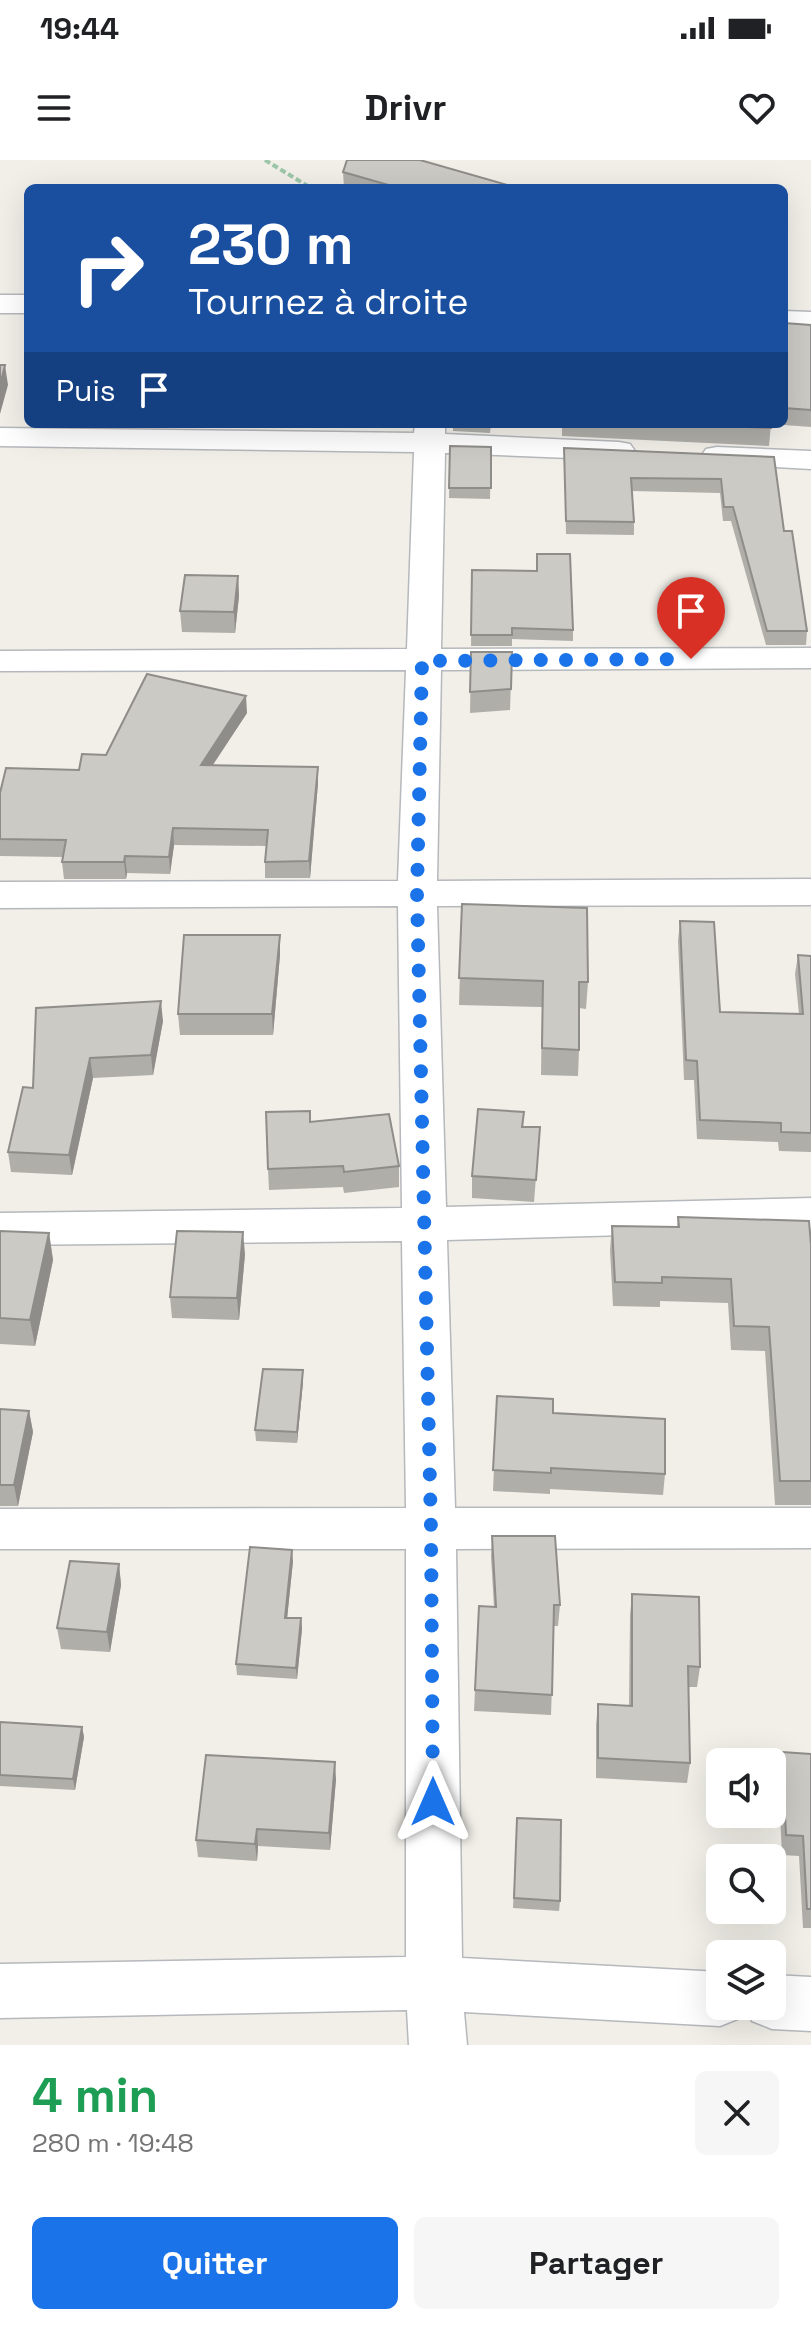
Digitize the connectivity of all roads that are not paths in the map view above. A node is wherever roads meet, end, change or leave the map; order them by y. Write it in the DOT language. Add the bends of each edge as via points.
graph roads {
  1 [pos="0,304"];
  2 [pos="24,304"];
  3 [pos="788,320"];
  4 [pos="811,321"];
  5 [pos="429,433"];
  6 [pos="0,437"];
  7 [pos="651,453"];
  8 [pos="683,454"];
  9 [pos="811,460"];
  10 [pos="811,658"];
  11 [pos="0,661"];
  12 [pos="422,661"];
  13 [pos="811,892"];
  14 [pos="417,894"];
  15 [pos="0,895"];
  16 [pos="811,1214"];
  17 [pos="424,1224"];
  18 [pos="0,1229"];
  19 [pos="811,1528"];
  20 [pos="0,1529"];
  21 [pos="431,1530"];
  22 [pos="434,1983"];
  23 [pos="0,1991"];
  24 [pos="706,1998"];
  25 [pos="786,2003"];
  26 [pos="811,2004"];
  27 [pos="438,2045"];
  1 -- 2 [label="street"];
  3 -- 4 [label="street"];
  5 -- 6 [label="street"];
  5 -- 7 [label="street"];
  5 -- 12 [label="street"];
  8 -- 9 [label="street"];
  10 -- 12 [label="street"];
  11 -- 12 [label="street"];
  12 -- 14 [label="street"];
  13 -- 14 [label="street"];
  14 -- 15 [label="street"];
  14 -- 17 [label="street"];
  16 -- 17 [label="street"];
  17 -- 18 [label="street"];
  17 -- 21 [label="street"];
  19 -- 21 [label="street"];
  20 -- 21 [label="street"];
  21 -- 22 [label="street"];
  22 -- 23 [label="street"];
  22 -- 24 [label="street"];
  22 -- 27 [label="street"];
  25 -- 26 [label="street"];
}
